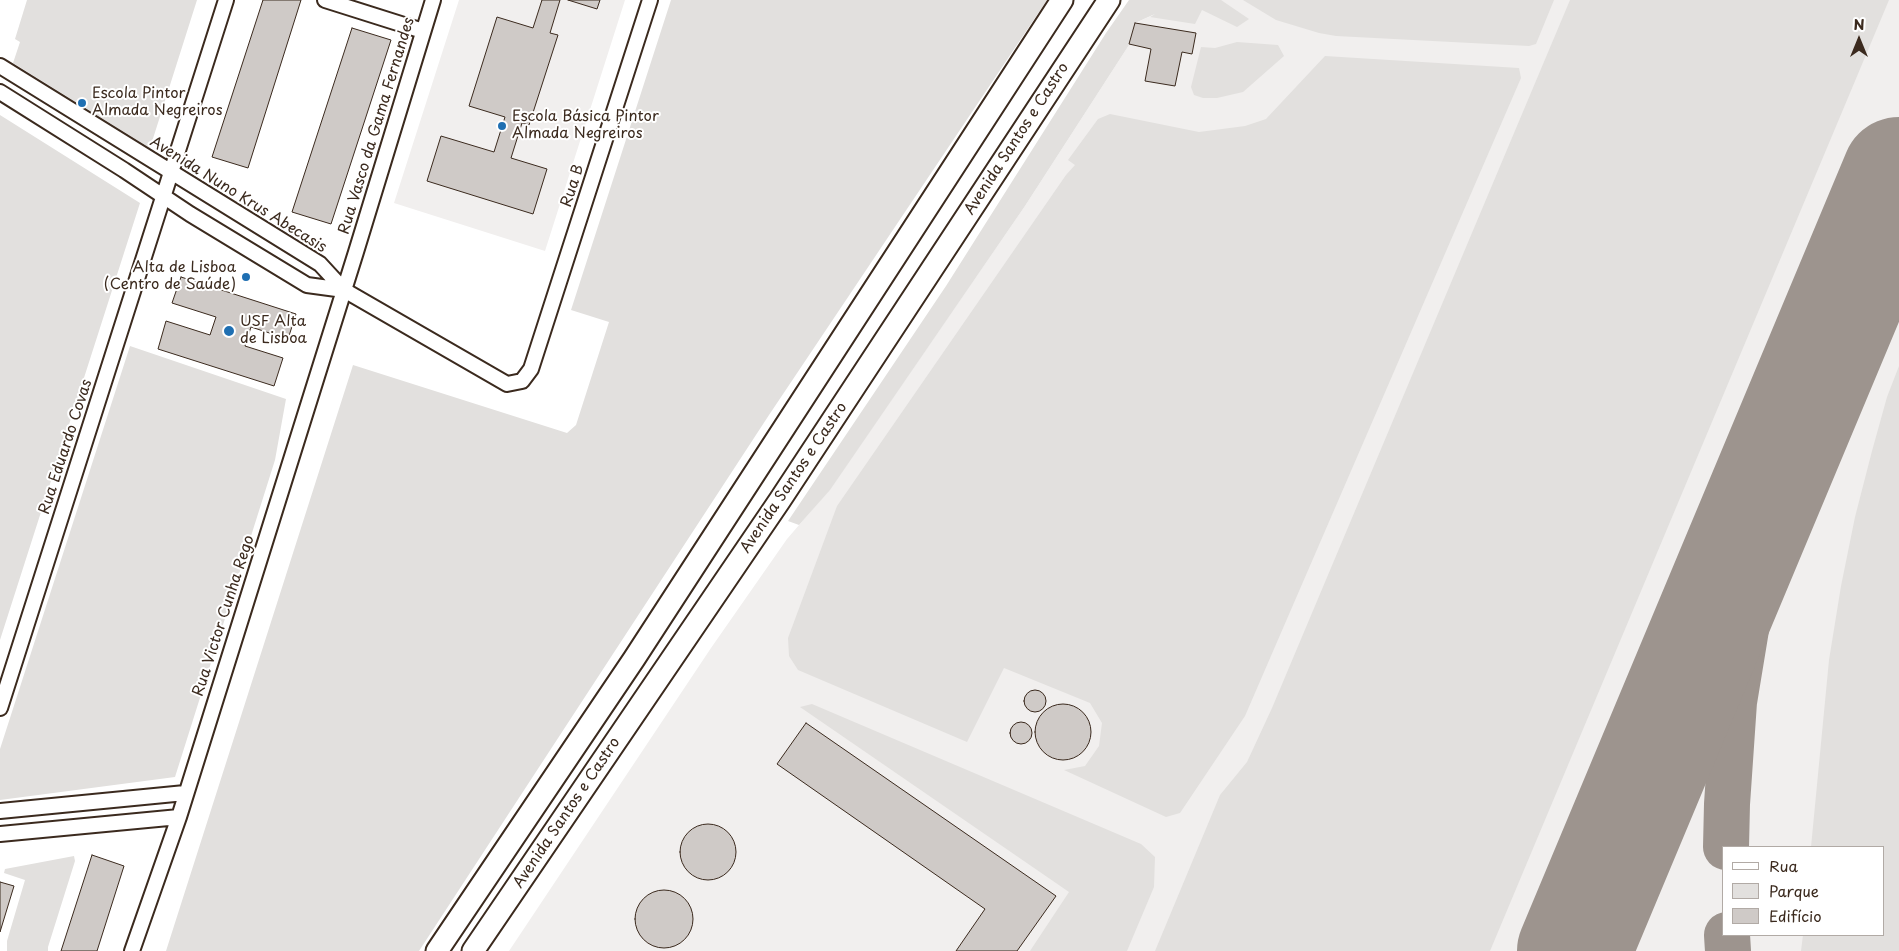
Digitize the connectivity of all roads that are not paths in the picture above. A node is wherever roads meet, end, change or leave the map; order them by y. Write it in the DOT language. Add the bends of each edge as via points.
graph roads {
  1 [pos="226,0"];
  2 [pos="325,0"];
  3 [pos="433,0"];
  4 [pos="650,0"];
  5 [pos="1062,0"];
  6 [pos="1108,0"];
  7 [pos="423,31"];
  8 [pos="0,66"];
  9 [pos="0,92"];
  10 [pos="171,171"];
  11 [pos="162,197"];
  12 [pos="344,290"];
  13 [pos="0,708"];
  14 [pos="185,793"];
  15 [pos="0,811"];
  16 [pos="179,816"];
  17 [pos="0,834"];
  18 [pos="132,951"];
  19 [pos="437,951"];
  20 [pos="474,951"];
  1 -- 10 [label="street, Rua Eduardo Covas"];
  2 -- 7 [label="street"];
  3 -- 7 [label="street, Rua Vasco da Gama Fernandes"];
  4 -- 12 [label="street, Rua B" via="531,369 522,380 507,384"];
  5 -- 19 [label="main road, Avenida Santos e Castro" via="634,659"];
  6 -- 20 [label="main road, Avenida Santos e Castro" via="780,500"];
  7 -- 12 [label="street, Rua Vasco da Gama Fernandes"];
  8 -- 10 [label="street, Avenida Nuno Krus Abecasis"];
  9 -- 11 [label="street"];
  10 -- 11 [label="street, Rua Eduardo Covas"];
  10 -- 12 [label="street, Avenida Nuno Krus Abecasis" via="320,264"];
  11 -- 12 [label="street" via="307,285"];
  11 -- 13 [label="street, Rua Eduardo Covas"];
  12 -- 14 [label="street, Rua Victor Cunha Rego"];
  14 -- 15 [label="street"];
  14 -- 16 [label="street, Rua Victor Cunha Rego"];
  16 -- 17 [label="street"];
  16 -- 18 [label="street, Rua Victor Cunha Rego"];
}
